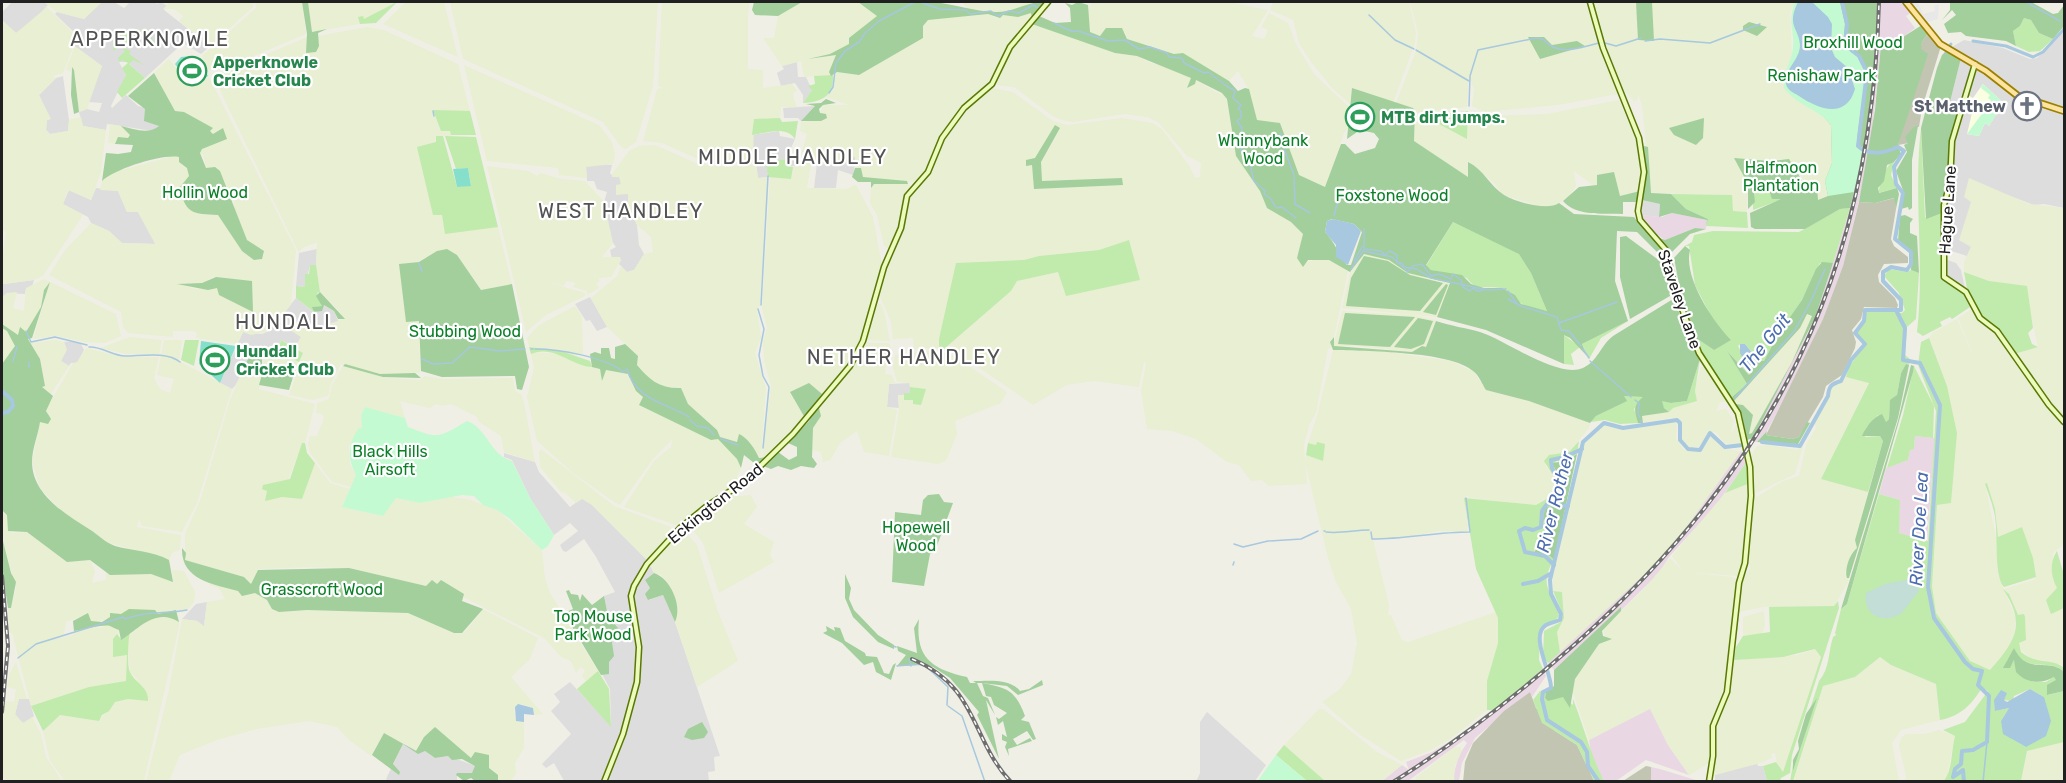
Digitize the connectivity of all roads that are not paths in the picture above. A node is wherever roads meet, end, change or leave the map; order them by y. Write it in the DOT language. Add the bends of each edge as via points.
graph roads {
  1 [pos="1048,2"];
  2 [pos="1590,2"];
  3 [pos="1906,2"];
  4 [pos="1975,64"];
  5 [pos="2064,111"];
  6 [pos="2064,422"];
  7 [pos="604,782"];
  8 [pos="1709,782"];
  1 -- 7 [label="main road, Eckington Road" via="1010,47 992,84 964,108 942,138 928,172 907,196 902,228 884,267 858,354 806,421 743,483 680,528 647,564 632,590 639,648 637,682 623,734"];
  2 -- 8 [label="main road, Staveley Lane" via="1603,48 1639,138 1644,172 1640,220 1666,250 1694,342 1712,377 1735,407 1748,457 1751,496 1745,563 1726,696 1713,726"];
  3 -- 4 [label="main road" via="1942,45"];
  4 -- 5 [label="main road" via="2018,96"];
  4 -- 6 [label="main road, Hague Lane" via="1952,141 1950,183 1944,205 1944,277 1966,292 1975,312 1997,331"];
}
